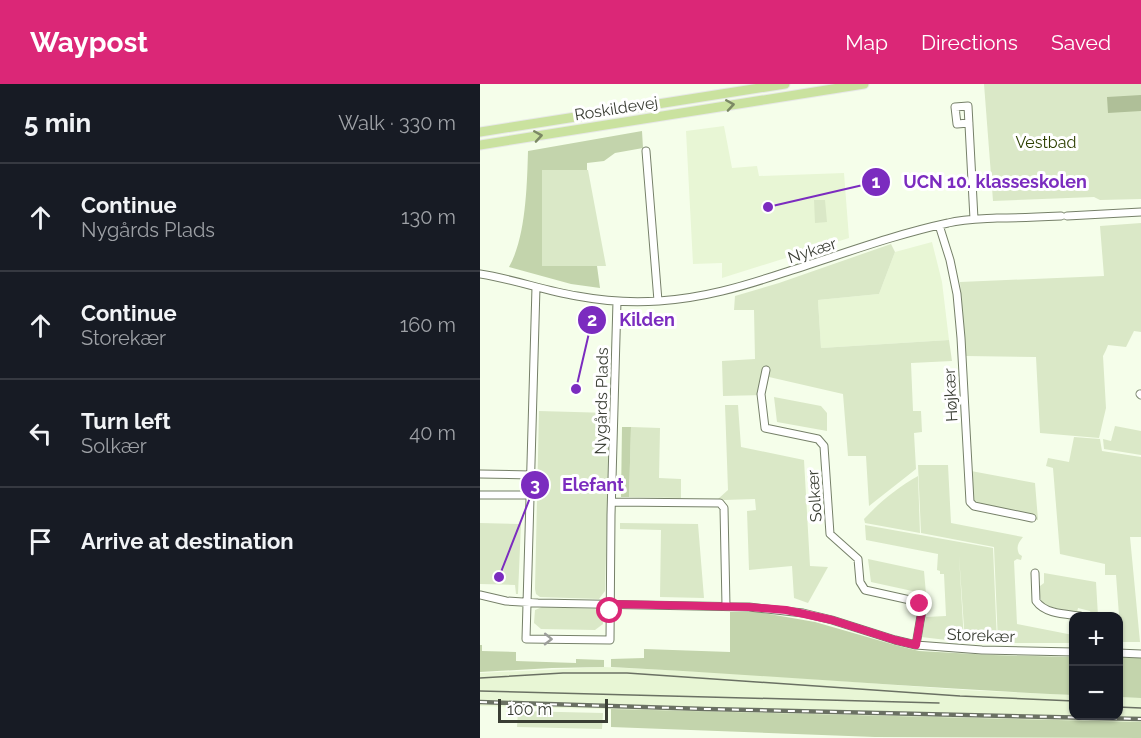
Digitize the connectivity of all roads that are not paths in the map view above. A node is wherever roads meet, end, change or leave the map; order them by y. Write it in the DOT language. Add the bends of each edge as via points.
graph roads {
  1 [pos="785,84"];
  2 [pos="864,84"];
  3 [pos="969,123"];
  4 [pos="480,132"];
  5 [pos="480,145"];
  6 [pos="646,151"];
  7 [pos="1141,212"];
  8 [pos="974,219"];
  9 [pos="939,225"];
  10 [pos="480,274"];
  11 [pos="536,286"];
  12 [pos="617,301"];
  13 [pos="658,301"];
  14 [pos="766,370"];
  15 [pos="480,474"];
  16 [pos="531,476"];
  17 [pos="480,495"];
  18 [pos="530,495"];
  19 [pos="612,502"];
  20 [pos="1032,518"];
  21 [pos="1035,573"];
  22 [pos="480,595"];
  23 [pos="528,602"];
  24 [pos="610,604"];
  25 [pos="726,606"];
  26 [pos="1069,614"];
  27 [pos="916,645"];
  28 [pos="1069,652"];
  29 [pos="1123,653"];
  30 [pos="1141,654"];
  1 -- 4 [label="main road, Roskildevej"];
  5 -- 2 [label="main road, Roskildevej, one-way"];
  3 -- 8 [label="street"];
  6 -- 13 [label="street"];
  7 -- 8 [label="street, Nykær"];
  8 -- 9 [label="street, Nykær"];
  9 -- 13 [label="street, Nykær" via="716,294"];
  9 -- 20 [label="street, Højkær" via="957,294 970,502"];
  10 -- 11 [label="street, Nykær"];
  11 -- 12 [label="street, Nykær"];
  11 -- 16 [label="street, Nygårds Plads"];
  12 -- 13 [label="street, Nykær"];
  12 -- 19 [label="street, Nygårds Plads"];
  14 -- 27 [label="street, Solkær" via="761,394 765,428 818,439 824,446 830,534 858,559 860,582 865,590 920,604"];
  15 -- 16 [label="street"];
  16 -- 18 [label="street, Nygårds Plads"];
  17 -- 18 [label="street"];
  18 -- 23 [label="street, Nygårds Plads"];
  19 -- 24 [label="street, Nygårds Plads"];
  19 -- 25 [label="street" via="720,503 724,508"];
  21 -- 26 [label="street" via="1038,604"];
  22 -- 23 [label="street"];
  23 -- 24 [label="street"];
  23 -- 24 [label="street, Nygårds Plads, one-way" via="526,639 610,640"];
  24 -- 25 [label="street"];
  25 -- 27 [label="street, Storekær" via="803,613"];
  27 -- 28 [label="street, Storekær"];
  29 -- 30 [label="street"];
}
